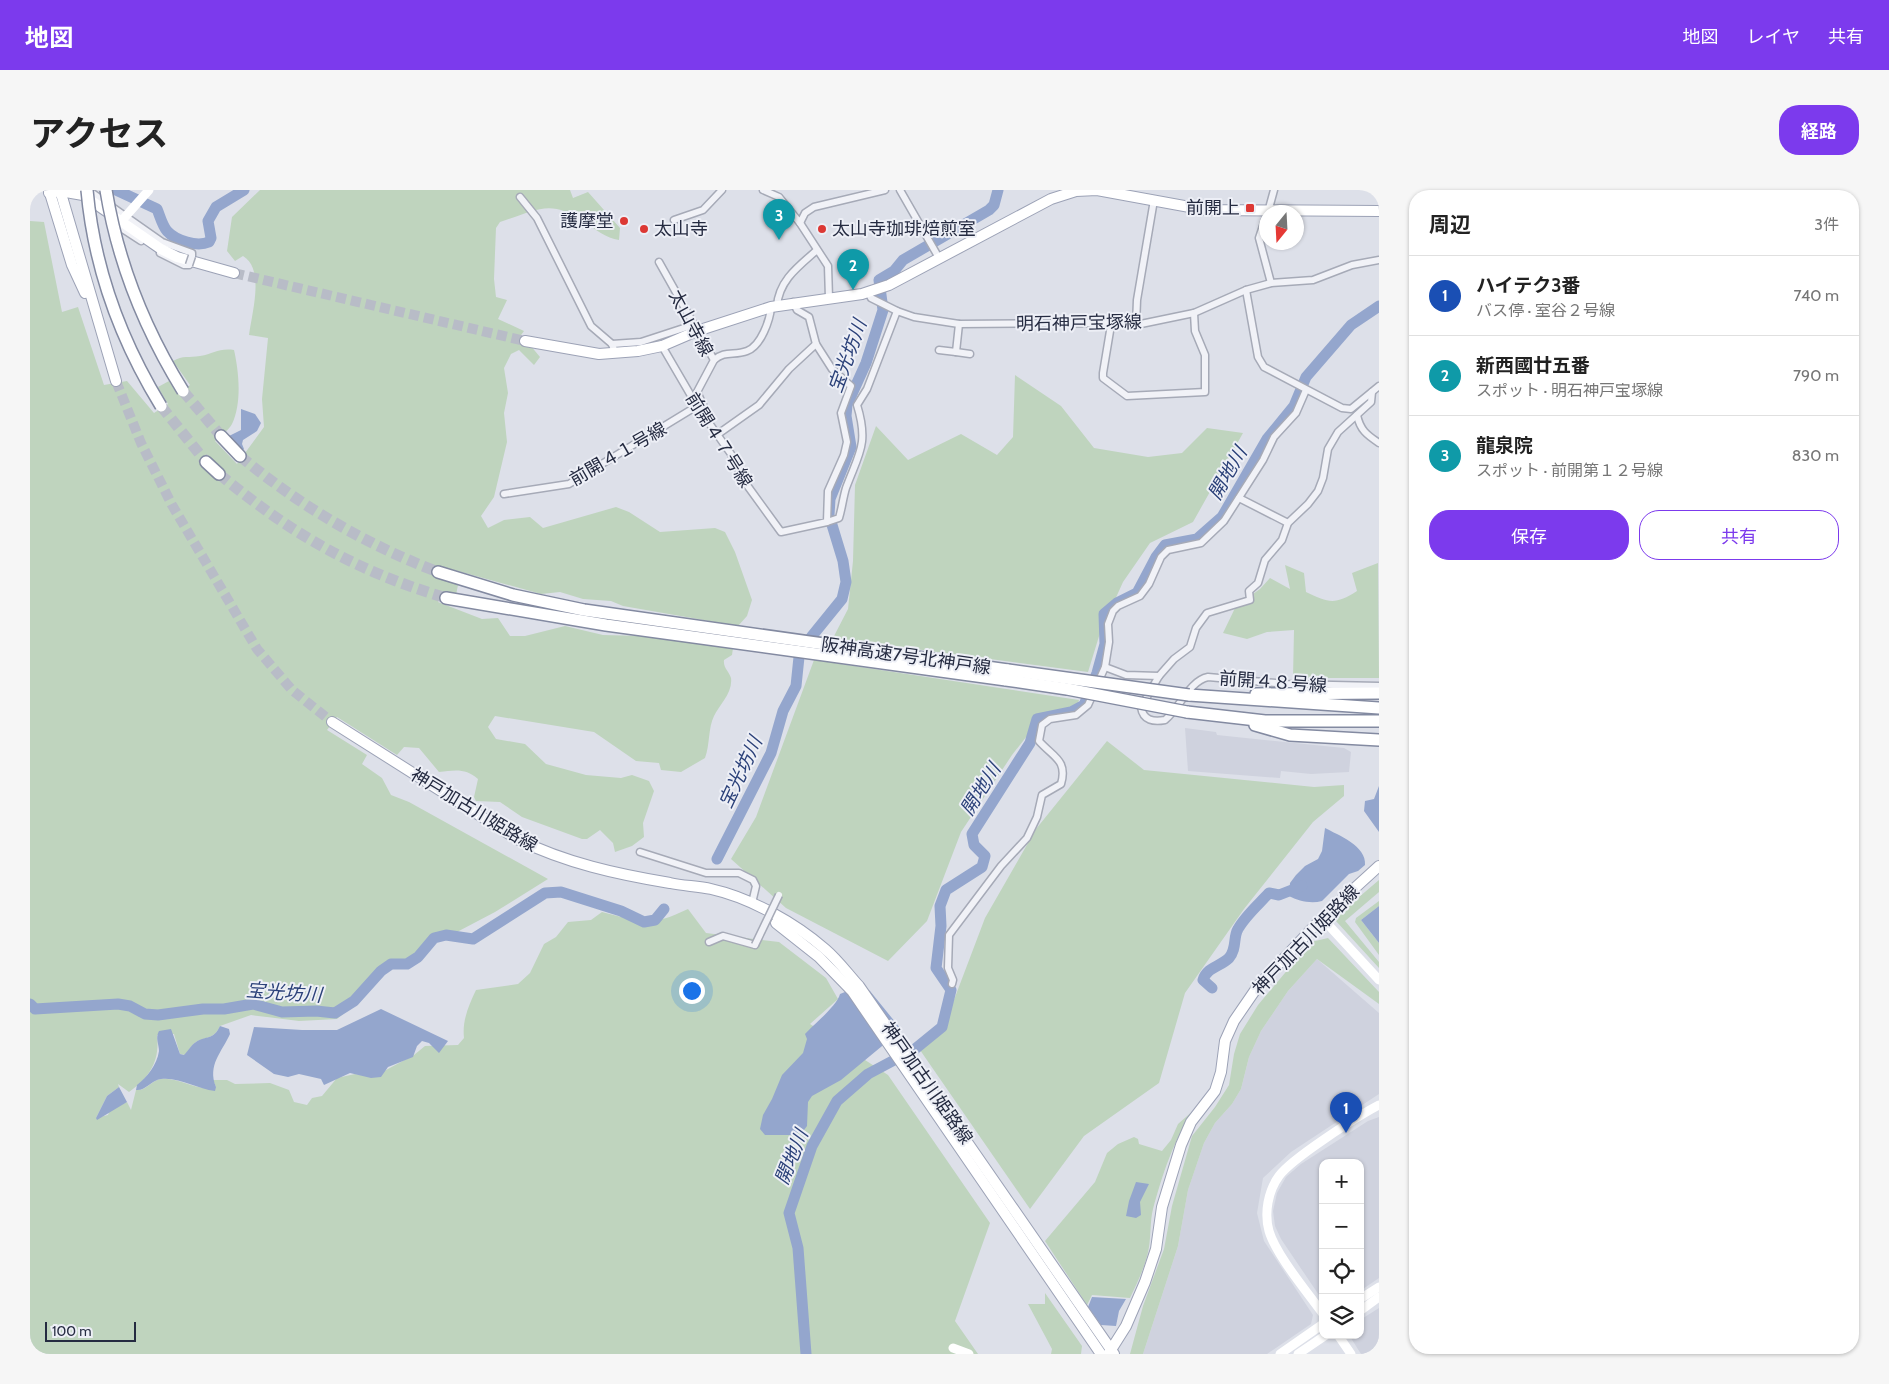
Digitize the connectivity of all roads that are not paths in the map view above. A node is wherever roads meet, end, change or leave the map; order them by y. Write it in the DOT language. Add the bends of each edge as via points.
graph roads {
  1 [pos="60,190"];
  2 [pos="106,190"];
  3 [pos="722,190"];
  4 [pos="763,190"];
  5 [pos="885,190"];
  6 [pos="900,190"];
  7 [pos="1076,190"];
  8 [pos="1274,190"];
  9 [pos="49,191"];
  10 [pos="82,191"];
  11 [pos="148,192"];
  12 [pos="520,197"];
  13 [pos="1154,200"];
  14 [pos="1270,205"];
  15 [pos="1379,211"];
  16 [pos="1304,212"];
  17 [pos="1259,213"];
  18 [pos="125,217"];
  19 [pos="674,220"];
  20 [pos="800,223"];
  21 [pos="817,250"];
  22 [pos="1262,250"];
  23 [pos="938,256"];
  24 [pos="1379,260"];
  25 [pos="659,262"];
  26 [pos="234,273"];
  27 [pos="1271,283"];
  28 [pos="875,290"];
  29 [pos="1246,290"];
  30 [pos="829,298"];
  31 [pos="793,302"];
  32 [pos="774,306"];
  33 [pos="897,311"];
  34 [pos="1194,313"];
  35 [pos="959,324"];
  36 [pos="1110,325"];
  37 [pos="1136,325"];
  38 [pos="695,328"];
  39 [pos="103,332"];
  40 [pos="525,341"];
  41 [pos="816,344"];
  42 [pos="662,346"];
  43 [pos="613,349"];
  44 [pos="939,350"];
  45 [pos="956,352"];
  46 [pos="970,354"];
  47 [pos="714,360"];
  48 [pos="116,381"];
  49 [pos="1379,386"];
  50 [pos="1306,390"];
  51 [pos="184,391"];
  52 [pos="1372,392"];
  53 [pos="162,406"];
  54 [pos="699,409"];
  55 [pos="1357,415"];
  56 [pos="718,434"];
  57 [pos="221,436"];
  58 [pos="1379,443"];
  59 [pos="240,456"];
  60 [pos="206,462"];
  61 [pos="218,474"];
  62 [pos="504,494"];
  63 [pos="1239,498"];
  64 [pos="827,522"];
  65 [pos="1288,523"];
  66 [pos="438,572"];
  67 [pos="446,598"];
  68 [pos="691,630"];
  69 [pos="1105,667"];
  70 [pos="1007,675"];
  71 [pos="1159,676"];
  72 [pos="1379,686"];
  73 [pos="1190,693"];
  74 [pos="1379,693"];
  75 [pos="1379,708"];
  76 [pos="1228,717"];
  77 [pos="1379,721"];
  78 [pos="332,722"];
  79 [pos="1379,740"];
  80 [pos="640,852"];
  81 [pos="1379,866"];
  82 [pos="685,886"];
  83 [pos="779,895"];
  84 [pos="752,903"];
  85 [pos="1322,918"];
  86 [pos="709,942"];
  87 [pos="845,977"];
  88 [pos="1379,980"];
  89 [pos="952,984"];
  90 [pos="916,1074"];
  91 [pos="1379,1105"];
  92 [pos="1379,1287"];
  93 [pos="1364,1296"];
  94 [pos="1379,1297"];
  95 [pos="1319,1308"];
  96 [pos="1364,1308"];
  97 [pos="1319,1327"];
  98 [pos="1320,1339"];
  99 [pos="1341,1339"];
  100 [pos="953,1348"];
  101 [pos="1111,1352"];
  102 [pos="968,1354"];
  103 [pos="1101,1354"];
  104 [pos="1280,1354"];
  105 [pos="1298,1354"];
  106 [pos="1351,1354"];
  1 -- 9 [label="main road"];
  1 -- 10 [label="main road"];
  1 -- 39 [label="main road"];
  2 -- 51 [label="highway, bridge" via="112,226 136,302 152,337"];
  3 -- 19 [label="street" via="703,210"];
  4 -- 20 [label="street" via="779,198"];
  5 -- 20 [label="street" via="814,207 805,213"];
  6 -- 23 [label="street"];
  7 -- 13 [label="main road" via="1097,190"];
  7 -- 23 [label="main road" via="1051,199"];
  8 -- 14 [label="street"];
  9 -- 39 [label="main road" via="72,265"];
  10 -- 18 [label="street"];
  10 -- 18 [label="street, bridge" via="79,198 139,240 168,258 188,265 192,254 162,242"];
  10 -- 26 [label="main road" via="177,257"];
  10 -- 53 [label="highway, bridge" via="114,315"];
  11 -- 18 [label="street"];
  12 -- 43 [label="street" via="537,218 590,326"];
  13 -- 17 [label="main road" via="1206,210"];
  13 -- 37 [label="street" via="1137,300"];
  15 -- 16 [label="main road"];
  20 -- 21 [label="street"];
  21 -- 30 [label="street" via="828,266"];
  21 -- 32 [label="street" via="786,279"];
  22 -- 27 [label="street"];
  23 -- 28 [label="main road"];
  24 -- 27 [label="street, 明石神戸宝塚線" via="1352,265 1313,280"];
  25 -- 38 [label="street, 太山寺線"];
  27 -- 29 [label="street, 明石神戸宝塚線"];
  28 -- 30 [label="main road"];
  28 -- 33 [label="street, 明石神戸宝塚線" via="871,298"];
  29 -- 34 [label="street, 明石神戸宝塚線"];
  29 -- 50 [label="street" via="1258,358 1264,367"];
  30 -- 31 [label="main road"];
  31 -- 32 [label="main road"];
  31 -- 41 [label="street" via="796,310 809,317"];
  32 -- 38 [label="main road"];
  32 -- 47 [label="street" via="751,349 721,354"];
  33 -- 35 [label="street, 明石神戸宝塚線"];
  33 -- 64 [label="street" via="867,388 857,405 863,425 858,463 847,485 839,518"];
  34 -- 36 [label="street" via="1195,331 1205,354 1206,392 1127,396 1111,386 1103,373"];
  34 -- 37 [label="street, 明石神戸宝塚線"];
  35 -- 36 [label="street, 明石神戸宝塚線"];
  35 -- 45 [label="street"];
  36 -- 37 [label="street, 明石神戸宝塚線"];
  38 -- 42 [label="main road"];
  38 -- 43 [label="street"];
  38 -- 47 [label="street, 太山寺線"];
  39 -- 48 [label="main road"];
  40 -- 43 [label="main road" via="566,350"];
  41 -- 56 [label="street" via="789,369 759,405"];
  41 -- 56 [label="street, 前開４７号線" via="832,369 850,386 841,413 848,442 828,491 827,522 781,532 744,480"];
  42 -- 43 [label="main road"];
  42 -- 54 [label="street, 前開４７号線"];
  44 -- 45 [label="street"];
  45 -- 46 [label="street"];
  47 -- 54 [label="street, 太山寺線" via="696,392 704,407"];
  49 -- 52 [label="street"];
  50 -- 52 [label="street" via="1342,408 1351,409"];
  50 -- 63 [label="street" via="1296,413 1274,437"];
  52 -- 55 [label="street" via="1371,402"];
  54 -- 56 [label="street, 前開４７号線"];
  54 -- 62 [label="street, 前開４１号線" via="569,484"];
  55 -- 58 [label="street" via="1364,432"];
  55 -- 65 [label="street" via="1338,432 1328,450 1318,491"];
  57 -- 59 [label="highway"];
  60 -- 61 [label="highway"];
  63 -- 65 [label="street"];
  63 -- 69 [label="street" via="1224,520 1201,543 1168,550 1160,557 1149,584 1140,596 1113,611 1108,624"];
  65 -- 71 [label="street" via="1282,540 1264,560 1258,583 1249,591 1250,600 1207,613 1196,628 1190,647"];
  66 -- 68 [label="highway, 阪神高速7号北神戸線" via="531,599"];
  67 -- 68 [label="highway, 阪神高速7号北神戸線" via="606,625"];
  68 -- 70 [label="highway, 阪神高速7号北神戸線"];
  69 -- 71 [label="street" via="1126,675"];
  69 -- 89 [label="street" via="1088,705 1076,715 1050,719 1042,725 1039,741 1054,754 1064,772 1061,784 1042,795 1037,817 1026,838 949,935 948,968"];
  70 -- 73 [label="highway, 阪神高速7号北神戸線, bridge"];
  70 -- 76 [label="highway, 阪神高速7号北神戸線, bridge" via="1187,712"];
  71 -- 72 [label="street, 前開４８号線" via="1141,707 1146,718 1157,722 1171,716 1195,684 1208,677 1287,684"];
  73 -- 74 [label="highway"];
  73 -- 75 [label="highway"];
  76 -- 77 [label="highway, 阪神高速7号北神戸線" via="1265,721"];
  76 -- 79 [label="highway" via="1290,735"];
  78 -- 82 [label="main road, 神戸加古川姫路線" via="517,839 544,852 579,865"];
  80 -- 84 [label="street" via="706,873 748,876 756,886"];
  81 -- 85 [label="main road, 神戸加古川姫路線"];
  82 -- 84 [label="main road, 神戸加古川姫路線" via="711,889"];
  82 -- 87 [label="main road, 神戸加古川姫路線" via="748,908 780,926"];
  83 -- 86 [label="street, bridge" via="755,945 723,936"];
  84 -- 87 [label="main road, 神戸加古川姫路線" via="826,950"];
  85 -- 88 [label="street"];
  85 -- 101 [label="main road, 神戸加古川姫路線" via="1258,986 1234,1021 1225,1041 1215,1091 1191,1122 1181,1145 1162,1207 1156,1249 1145,1282"];
  87 -- 90 [label="main road, 神戸加古川姫路線" via="859,986"];
  90 -- 101 [label="main road, 神戸加古川姫路線"];
  90 -- 103 [label="main road, 神戸加古川姫路線" via="966,1159"];
  91 -- 95 [label="street" via="1279,1175 1270,1195 1266,1213 1269,1232"];
  92 -- 93 [label="street"];
  94 -- 96 [label="street"];
  97 -- 104 [label="street"];
  98 -- 105 [label="street"];
  99 -- 106 [label="street"];
  100 -- 102 [label="street"];
}
